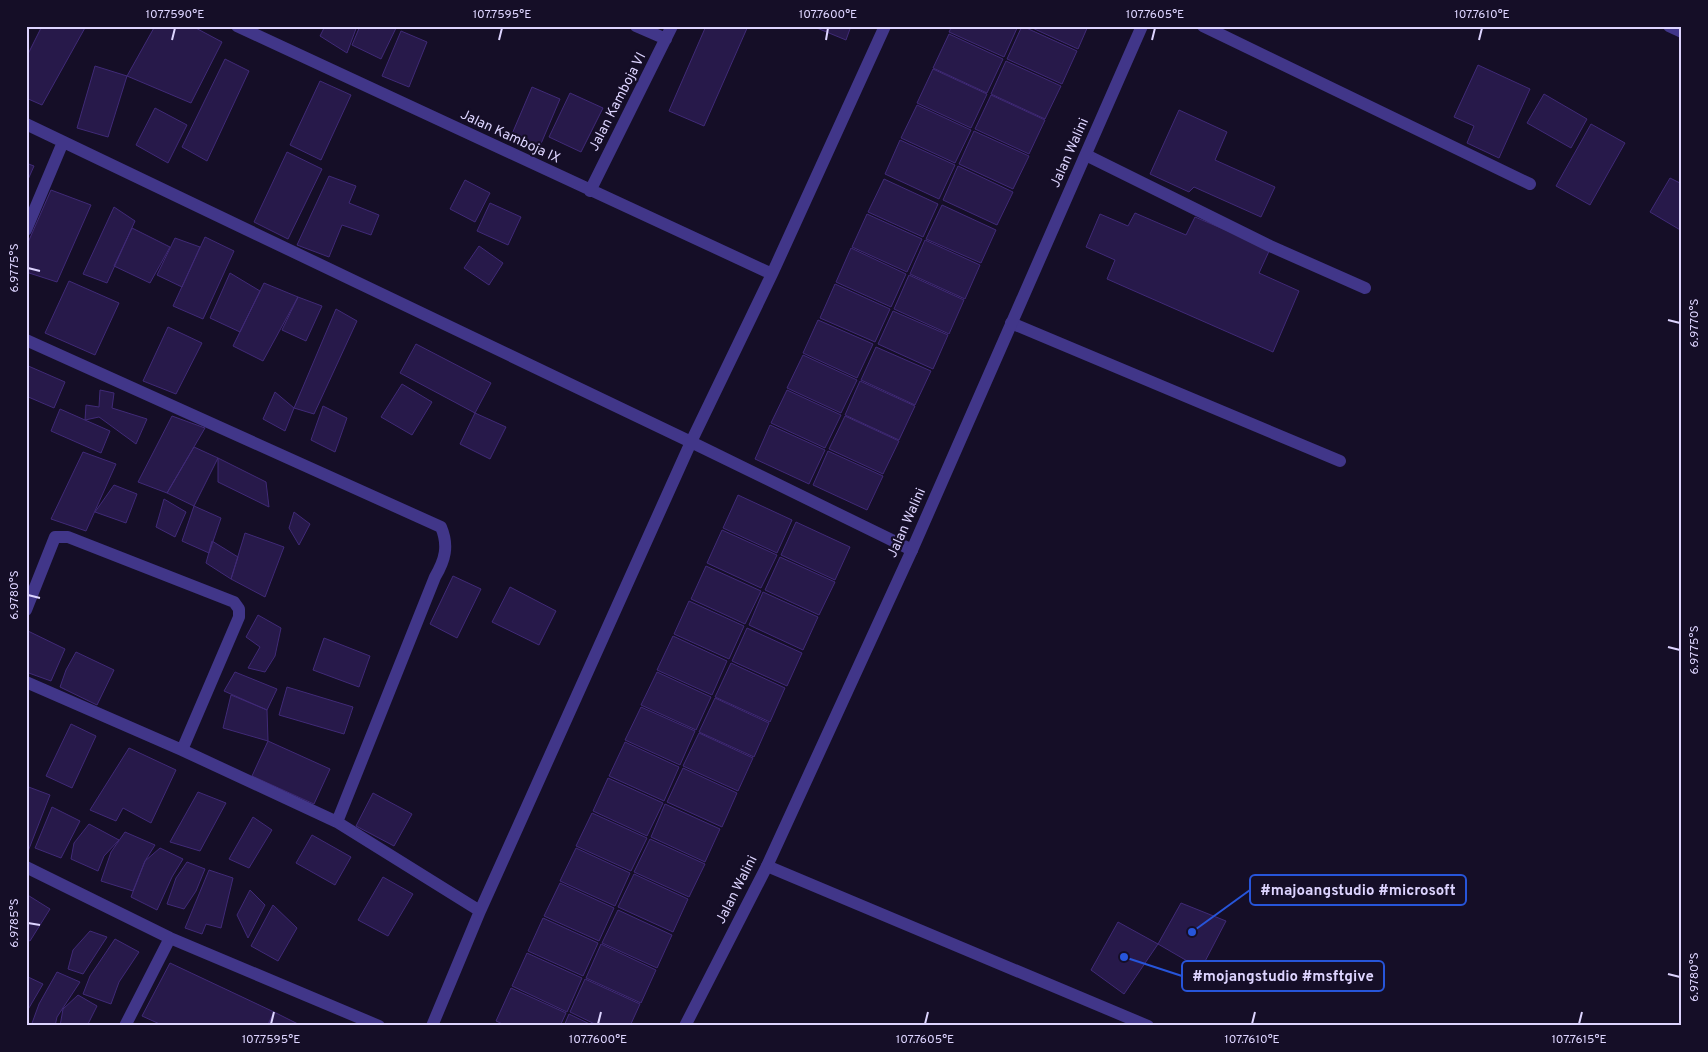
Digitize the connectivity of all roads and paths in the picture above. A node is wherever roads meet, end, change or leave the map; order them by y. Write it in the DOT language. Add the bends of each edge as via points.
graph roads {
  1 [pos="237,26"];
  2 [pos="636,26"];
  3 [pos="672,26"];
  4 [pos="885,26"];
  5 [pos="1142,26"];
  6 [pos="1203,26"];
  7 [pos="1669,26"];
  8 [pos="1682,32"];
  9 [pos="666,39"];
  10 [pos="26,124"];
  11 [pos="63,142"];
  12 [pos="1086,155"];
  13 [pos="1530,184"];
  14 [pos="590,191"];
  15 [pos="26,230"];
  16 [pos="772,274"];
  17 [pos="1365,288"];
  18 [pos="1011,323"];
  19 [pos="26,340"];
  20 [pos="691,442"];
  21 [pos="1340,461"];
  22 [pos="912,550"];
  23 [pos="26,610"];
  24 [pos="26,682"];
  25 [pos="182,750"];
  26 [pos="336,822"];
  27 [pos="767,866"];
  28 [pos="26,867"];
  29 [pos="480,911"];
  30 [pos="170,938"];
  31 [pos="125,1026"];
  32 [pos="379,1026"];
  33 [pos="432,1026"];
  34 [pos="685,1026"];
  35 [pos="1148,1026"];
  1 -- 14 [label="street, Jalan Kamboja IX"];
  2 -- 9 [label="street"];
  3 -- 9 [label="street, Jalan Kamboja VI"];
  4 -- 16 [label="street"];
  5 -- 12 [label="street, Jalan Walini"];
  6 -- 13 [label="street"];
  7 -- 8 [label="street"];
  9 -- 14 [label="street, Jalan Kamboja VI"];
  10 -- 11 [label="street"];
  11 -- 15 [label="street"];
  11 -- 20 [label="street"];
  12 -- 17 [label="street" via="1270,246"];
  12 -- 18 [label="street, Jalan Walini"];
  14 -- 16 [label="street, Jalan Kamboja IX"];
  16 -- 20 [label="street"];
  18 -- 21 [label="street"];
  18 -- 22 [label="street, Jalan Walini"];
  19 -- 26 [label="street" via="441,527 446,537 444,562 435,577"];
  20 -- 22 [label="street"];
  20 -- 29 [label="street"];
  22 -- 27 [label="street, Jalan Walini"];
  23 -- 25 [label="street" via="54,537 61,536 234,602 239,609 239,618"];
  24 -- 25 [label="street"];
  25 -- 26 [label="street"];
  26 -- 29 [label="street"];
  27 -- 34 [label="street, Jalan Walini"];
  27 -- 35 [label="street"];
  28 -- 30 [label="street"];
  29 -- 33 [label="street"];
  30 -- 31 [label="street"];
  30 -- 32 [label="street"];
}
